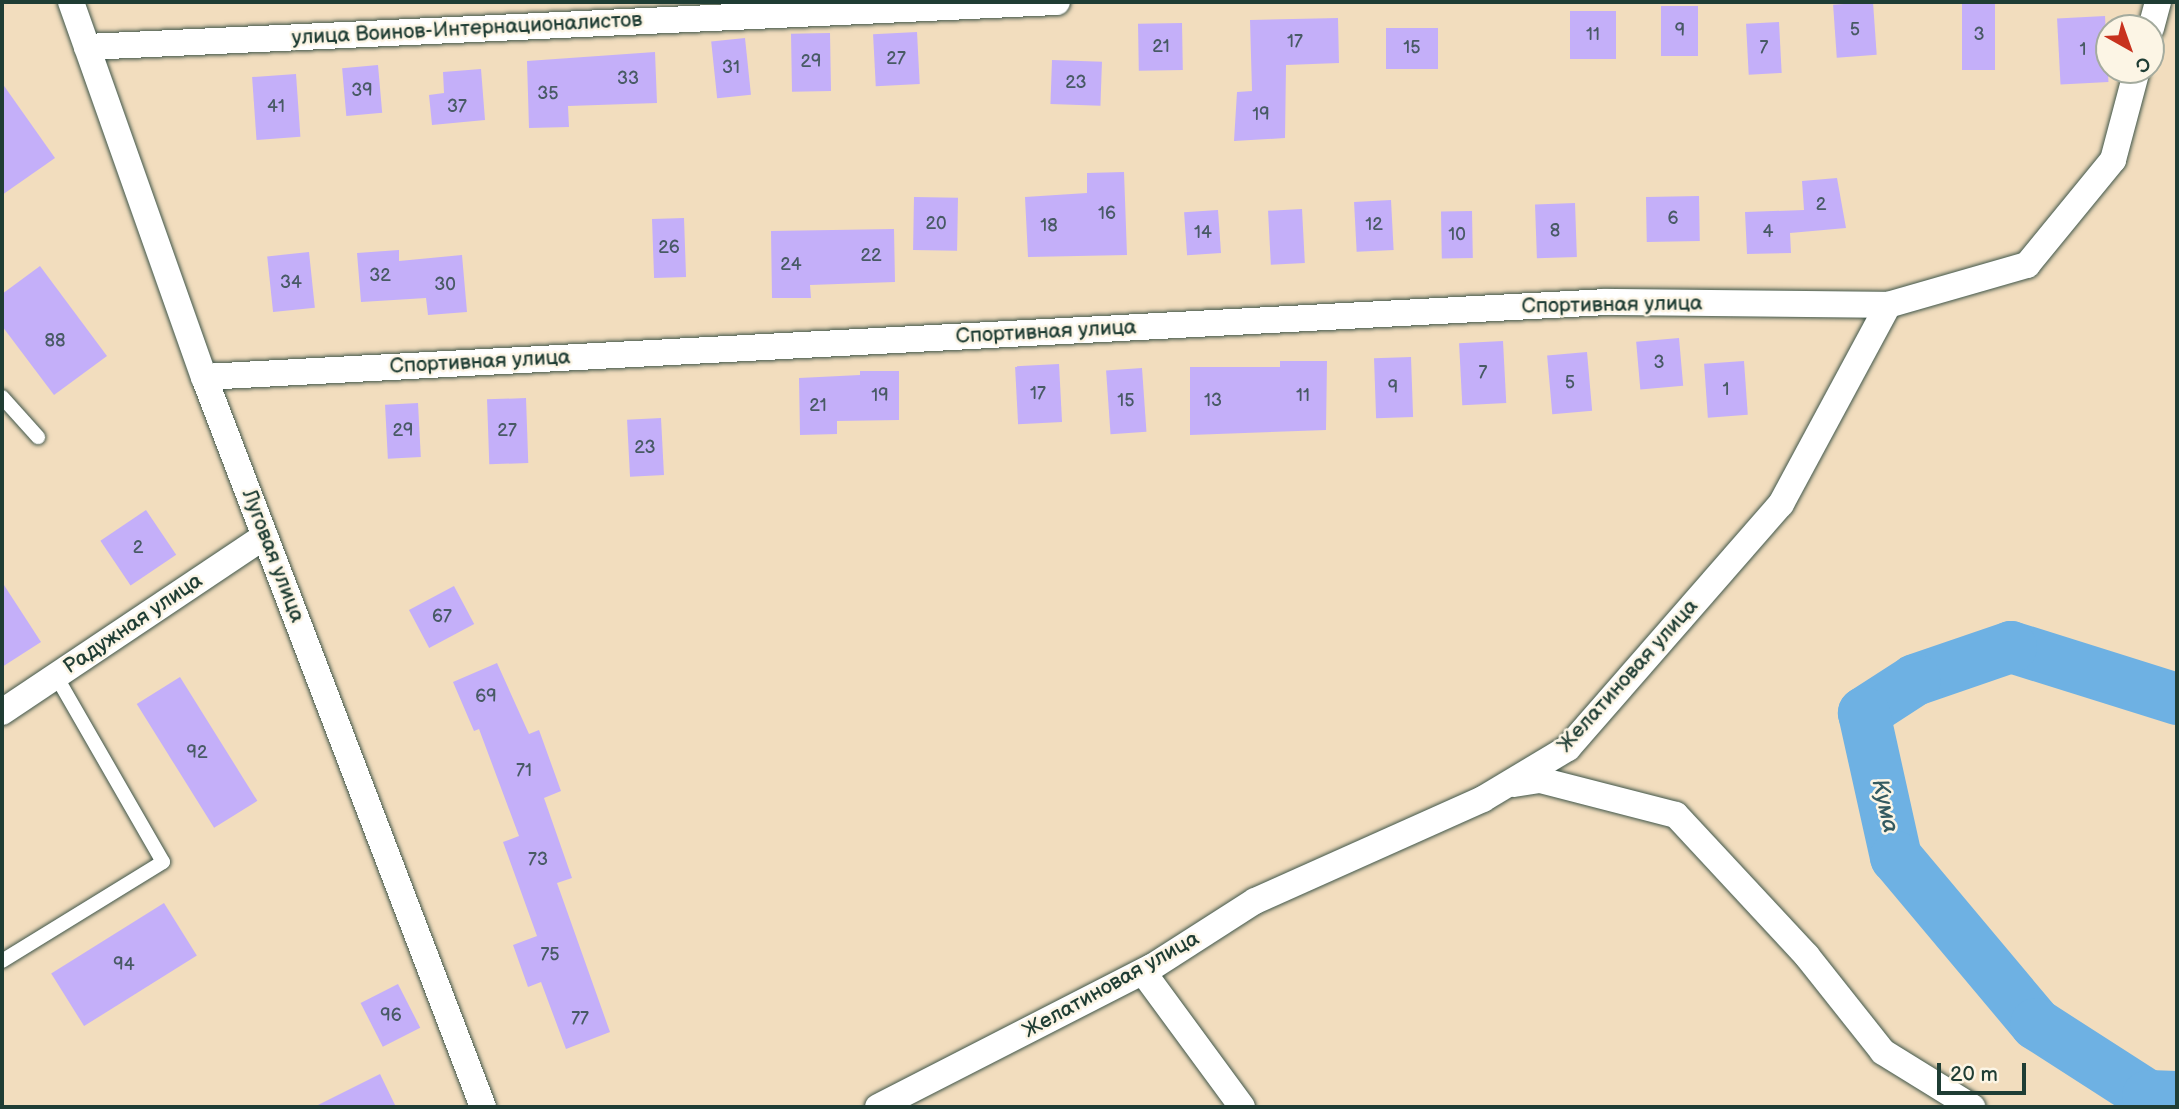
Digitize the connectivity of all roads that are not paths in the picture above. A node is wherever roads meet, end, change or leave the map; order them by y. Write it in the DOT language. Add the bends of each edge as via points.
graph roads {
  1 [pos="71,2"];
  2 [pos="1057,2"];
  3 [pos="87,47"];
  4 [pos="2133,84"];
  5 [pos="1888,305"];
  6 [pos="204,377"];
  7 [pos="2,397"];
  8 [pos="38,437"];
  9 [pos="265,536"];
  10 [pos="56,676"];
  11 [pos="2,712"];
  12 [pos="1506,785"];
  13 [pos="2,961"];
  14 [pos="1143,972"];
  15 [pos="483,1107"];
  16 [pos="878,1107"];
  17 [pos="1242,1107"];
  18 [pos="1972,1107"];
  1 -- 3 [label="street, Луговая улица"];
  2 -- 3 [label="street, улица Воинов-Интернационалистов"];
  3 -- 6 [label="street, Луговая улица"];
  4 -- 5 [label="street" via="2113,160 2027,265"];
  5 -- 6 [label="street, Спортивная улица" via="1606,302"];
  5 -- 12 [label="street, Желатиновая улица" via="1781,504 1568,748"];
  6 -- 9 [label="street, Луговая улица"];
  7 -- 8 [label="lane"];
  9 -- 10 [label="street, Радужная улица"];
  9 -- 15 [label="street, Луговая улица"];
  10 -- 11 [label="street, Радужная улица"];
  10 -- 13 [label="lane" via="163,862"];
  12 -- 14 [label="street, Желатиновая улица" via="1322,874 1255,901"];
  12 -- 18 [label="street" via="1540,780 1676,815 1807,956 1883,1052"];
  14 -- 16 [label="street, Желатиновая улица"];
  14 -- 17 [label="street"];
}
